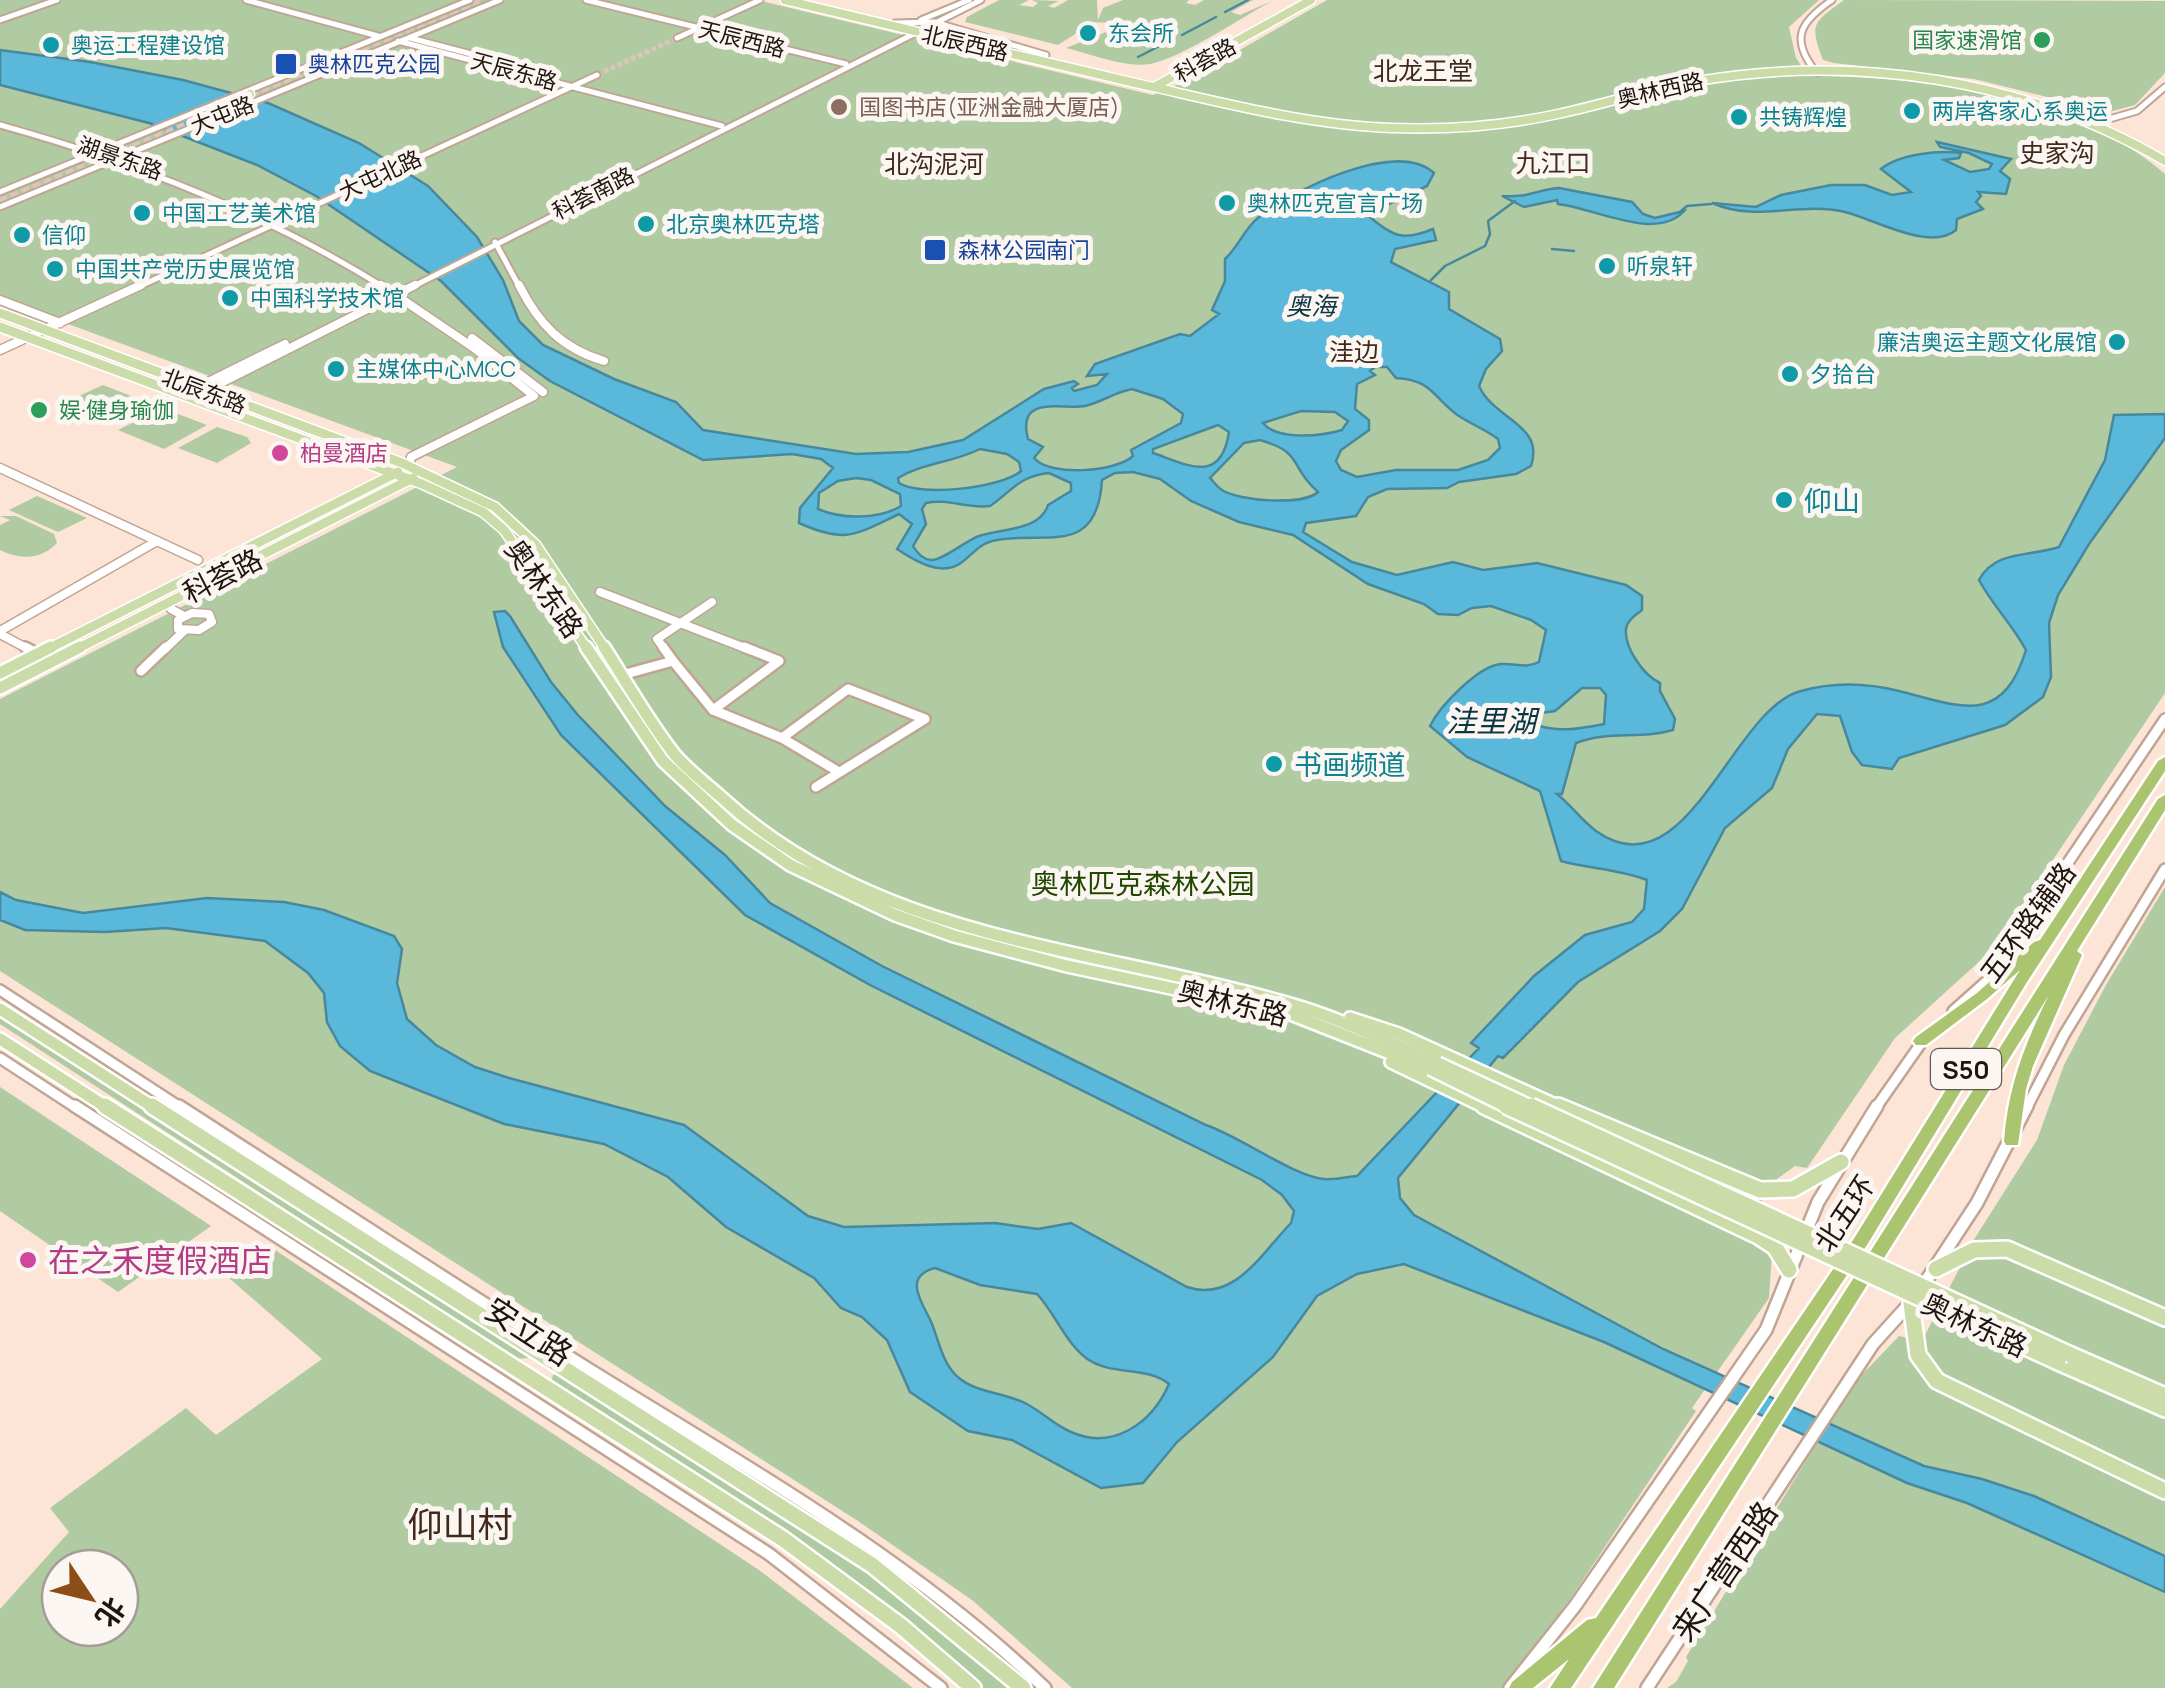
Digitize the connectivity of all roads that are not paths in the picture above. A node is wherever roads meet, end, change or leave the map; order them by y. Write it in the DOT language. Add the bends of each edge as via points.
graph roads {
  1 [pos="53,0"];
  2 [pos="246,0"];
  3 [pos="264,0"];
  4 [pos="470,0"];
  5 [pos="500,0"];
  6 [pos="586,0"];
  7 [pos="760,0"];
  8 [pos="785,0"];
  9 [pos="812,0"];
  10 [pos="969,0"];
  11 [pos="981,0"];
  12 [pos="1300,0"];
  13 [pos="1312,0"];
  14 [pos="1832,0"];
  15 [pos="822,9"];
  16 [pos="943,15"];
  17 [pos="0,19"];
  18 [pos="934,22"];
  19 [pos="698,28"];
  20 [pos="912,28"];
  21 [pos="941,30"];
  22 [pos="384,35"];
  23 [pos="677,38"];
  24 [pos="404,40"];
  25 [pos="358,46"];
  26 [pos="376,51"];
  27 [pos="1046,55"];
  28 [pos="845,65"];
  29 [pos="1814,70"];
  30 [pos="597,74"];
  31 [pos="580,82"];
  32 [pos="1156,84"];
  33 [pos="571,86"];
  34 [pos="2165,87"];
  35 [pos="254,95"];
  36 [pos="222,108"];
  37 [pos="0,123"];
  38 [pos="2097,123"];
  39 [pos="724,124"];
  40 [pos="156,128"];
  41 [pos="176,134"];
  42 [pos="122,142"];
  43 [pos="139,150"];
  44 [pos="99,151"];
  45 [pos="2165,152"];
  46 [pos="120,158"];
  47 [pos="2165,161"];
  48 [pos="71,162"];
  49 [pos="93,169"];
  50 [pos="0,192"];
  51 [pos="0,204"];
  52 [pos="278,222"];
  53 [pos="496,242"];
  54 [pos="484,245"];
  55 [pos="398,290"];
  56 [pos="0,300"];
  57 [pos="0,313"];
  58 [pos="60,322"];
  59 [pos="0,327"];
  60 [pos="45,330"];
  61 [pos="28,337"];
  62 [pos="0,350"];
  63 [pos="604,361"];
  64 [pos="524,383"];
  65 [pos="200,390"];
  66 [pos="538,394"];
  67 [pos="0,468"];
  68 [pos="410,473"];
  69 [pos="423,473"];
  70 [pos="396,474"];
  71 [pos="157,541"];
  72 [pos="198,560"];
  73 [pos="600,592"];
  74 [pos="712,602"];
  75 [pos="171,609"];
  76 [pos="184,616"];
  77 [pos="680,624"];
  78 [pos="184,631"];
  79 [pos="0,632"];
  80 [pos="38,654"];
  81 [pos="673,662"];
  82 [pos="141,671"];
  83 [pos="0,674"];
  84 [pos="622,675"];
  85 [pos="0,688"];
  86 [pos="713,710"];
  87 [pos="2165,719"];
  88 [pos="782,738"];
  89 [pos="2165,761"];
  90 [pos="839,772"];
  91 [pos="816,787"];
  92 [pos="2165,799"];
  93 [pos="2165,869"];
  94 [pos="2096,908"];
  95 [pos="2051,934"];
  96 [pos="0,990"];
  97 [pos="0,1009"];
  98 [pos="1290,1009"];
  99 [pos="0,1039"];
  100 [pos="1921,1042"];
  101 [pos="0,1058"];
  102 [pos="1438,1067"];
  103 [pos="2012,1141"];
  104 [pos="1841,1162"];
  105 [pos="1748,1186"];
  106 [pos="1713,1216"];
  107 [pos="1936,1269"];
  108 [pos="1789,1270"];
  109 [pos="1911,1303"];
  110 [pos="2165,1318"];
  111 [pos="2064,1359"];
  112 [pos="2165,1396"];
  113 [pos="2165,1409"];
  114 [pos="2165,1491"];
  115 [pos="1614,1604"];
  116 [pos="941,1688"];
  117 [pos="973,1688"];
  118 [pos="1023,1688"];
  119 [pos="1045,1688"];
  120 [pos="1510,1688"];
  121 [pos="1520,1688"];
  122 [pos="1560,1688"];
  123 [pos="1602,1688"];
  124 [pos="1647,1688"];
  1 -- 17 [label="street"];
  2 -- 22 [label="street, 天辰东路"];
  3 -- 22 [label="street, 天辰东路"];
  4 -- 22 [label="street, 大屯路"];
  5 -- 24 [label="street, 大屯路"];
  6 -- 19 [label="street, 天辰西路"];
  7 -- 19 [label="street"];
  8 -- 15 [label="main road, 北辰西路"];
  9 -- 20 [label="main road, 北辰西路"];
  10 -- 16 [label="street, 科荟南路"];
  10 -- 20 [label="street"];
  11 -- 16 [label="street, 科荟南路"];
  12 -- 32 [label="main road, 科荟路"];
  13 -- 32 [label="main road, 科荟路"];
  14 -- 29 [label="street" via="1800,32"];
  15 -- 18 [label="street" via="908,25"];
  15 -- 20 [label="main road, 北辰西路"];
  16 -- 18 [label="street, 科荟南路"];
  16 -- 20 [label="street, 科荟南路"];
  18 -- 20 [label="street, 科荟南路"];
  18 -- 27 [label="street"];
  19 -- 23 [label="street"];
  19 -- 28 [label="street, 天辰西路"];
  20 -- 21 [label="main road, 北辰西路"];
  20 -- 21 [label="street"];
  20 -- 28 [label="street, 科荟南路"];
  20 -- 28 [label="street, 科荟南路"];
  20 -- 32 [label="main road, 北辰西路"];
  21 -- 27 [label="main road, 北辰西路"];
  22 -- 24 [label="street, 天辰东路"];
  22 -- 25 [label="street, 大屯路"];
  24 -- 26 [label="street, 大屯路"];
  24 -- 31 [label="street, 天辰东路"];
  24 -- 33 [label="street, 天辰东路"];
  25 -- 26 [label="street"];
  25 -- 35 [label="street, 大屯路"];
  26 -- 35 [label="street, 大屯路"];
  27 -- 32 [label="main road, 北辰西路"];
  28 -- 39 [label="street, 科荟南路"];
  29 -- 32 [label="main road, 奥林西路" via="1706,79 1534,119 1419,129 1317,121"];
  29 -- 38 [label="main road, 奥林西路" via="1965,86"];
  30 -- 31 [label="street, 大屯北路"];
  31 -- 33 [label="street, 大屯北路"];
  31 -- 39 [label="street, 天辰东路"];
  33 -- 39 [label="street, 天辰东路"];
  33 -- 52 [label="street, 大屯北路"];
  34 -- 38 [label="street" via="2147,106"];
  35 -- 36 [label="main road, 大屯路"];
  35 -- 40 [label="street, 大屯路"];
  35 -- 41 [label="street, 大屯路"];
  37 -- 44 [label="street, 湖景东路"];
  38 -- 45 [label="main road, 奥林西路"];
  38 -- 47 [label="main road, 奥林西路"];
  39 -- 53 [label="street, 科荟南路"];
  39 -- 54 [label="street, 科荟南路"];
  40 -- 42 [label="street, 大屯路"];
  41 -- 43 [label="street, 大屯路"];
  42 -- 43 [label="street"];
  42 -- 44 [label="street, 大屯路"];
  43 -- 46 [label="street, 大屯路"];
  44 -- 46 [label="street, 湖景东路"];
  44 -- 48 [label="street, 大屯路"];
  46 -- 49 [label="street, 大屯路"];
  46 -- 52 [label="street, 湖景东路"];
  48 -- 49 [label="street" via="89,162"];
  48 -- 50 [label="street, 大屯路"];
  49 -- 51 [label="street, 大屯路"];
  52 -- 55 [label="street, 湖景东路"];
  52 -- 58 [label="street, 大屯北路"];
  53 -- 54 [label="street, 科荟南路"];
  53 -- 63 [label="street" via="536,320 561,342"];
  54 -- 55 [label="street, 科荟南路"];
  55 -- 64 [label="street, 湖景东路"];
  55 -- 65 [label="street, 科荟南路"];
  56 -- 58 [label="street"];
  57 -- 60 [label="main road, 北辰东路"];
  58 -- 60 [label="street, 大屯北路"];
  59 -- 61 [label="main road, 北辰东路"];
  60 -- 61 [label="street, 大屯北路"];
  60 -- 65 [label="main road, 北辰东路"];
  61 -- 62 [label="street, 大屯北路"];
  61 -- 70 [label="main road, 北辰东路"];
  64 -- 66 [label="street, 湖景东路"];
  65 -- 68 [label="main road, 北辰东路"];
  66 -- 68 [label="street, 科荟路" via="410,458"];
  67 -- 71 [label="street"];
  68 -- 69 [label="main road, 科荟路"];
  68 -- 70 [label="main road, 科荟路"];
  68 -- 85 [label="main road, 科荟路"];
  68 -- 98 [label="main road, 奥林东路" via="504,530 663,761 720,815 790,865 895,916 954,936 1067,966"];
  69 -- 84 [label="main road, 奥林东路" via="496,507 536,544"];
  70 -- 80 [label="main road, 科荟路"];
  71 -- 72 [label="street"];
  71 -- 79 [label="street"];
  73 -- 77 [label="street"];
  74 -- 77 [label="street"];
  75 -- 76 [label="street"];
  76 -- 78 [label="street" via="176,624"];
  76 -- 78 [label="street" via="204,613 213,619"];
  77 -- 81 [label="street" via="657,639"];
  77 -- 86 [label="street" via="778,661"];
  78 -- 82 [label="street"];
  79 -- 80 [label="street"];
  80 -- 83 [label="main road, 科荟路"];
  81 -- 84 [label="street"];
  81 -- 86 [label="street"];
  84 -- 98 [label="main road, 奥林东路" via="676,756 708,789 800,858 850,884 1006,940"];
  86 -- 88 [label="street"];
  87 -- 100 [label="street, 五环路辅路" via="1990,978"];
  88 -- 90 [label="street"];
  88 -- 90 [label="street" via="848,689 926,718"];
  89 -- 95 [label="highway, 北五环 / S50"];
  90 -- 91 [label="street"];
  92 -- 94 [label="highway, 北五环 / S50"];
  93 -- 103 [label="street, 来广营西路" via="2064,1035"];
  94 -- 103 [label="highway" via="2026,1054 2013,1101"];
  94 -- 123 [label="highway, 北五环 / S50"];
  95 -- 100 [label="highway"];
  95 -- 115 [label="highway, 北五环 / S50" via="1861,1241"];
  96 -- 119 [label="street, 安立路" via="882,1553 959,1610"];
  97 -- 118 [label="main road, 安立路" via="872,1565"];
  98 -- 102 [label="main road"];
  98 -- 102 [label="main road" via="1367,1022"];
  99 -- 117 [label="main road, 安立路" via="783,1539"];
  100 -- 104 [label="street, 五环路辅路"];
  101 -- 116 [label="street, 安立路" via="753,1544"];
  102 -- 105 [label="main road" via="1492,1076"];
  102 -- 106 [label="main road" via="1468,1096"];
  102 -- 111 [label="main road, 奥林东路, bridge" via="1589,1147"];
  103 -- 107 [label="street, 来广营西路"];
  104 -- 105 [label="main road" via="1801,1189 1777,1194"];
  104 -- 108 [label="street, 五环路辅路"];
  105 -- 106 [label="main road" via="1730,1214"];
  106 -- 108 [label="main road" via="1775,1247"];
  107 -- 109 [label="street, 来广营西路"];
  107 -- 110 [label="main road, 奥林东路" via="1974,1250 2007,1249"];
  108 -- 120 [label="street, 五环路辅路" via="1766,1330 1575,1606"];
  109 -- 114 [label="main road, 奥林东路" via="1913,1344 1921,1367 1938,1381"];
  109 -- 124 [label="street, 来广营西路" via="1874,1344"];
  111 -- 112 [label="main road, 奥林东路"];
  111 -- 113 [label="main road, 奥林东路"];
  115 -- 121 [label="highway"];
  115 -- 122 [label="highway, 北五环 / S50"];
}
